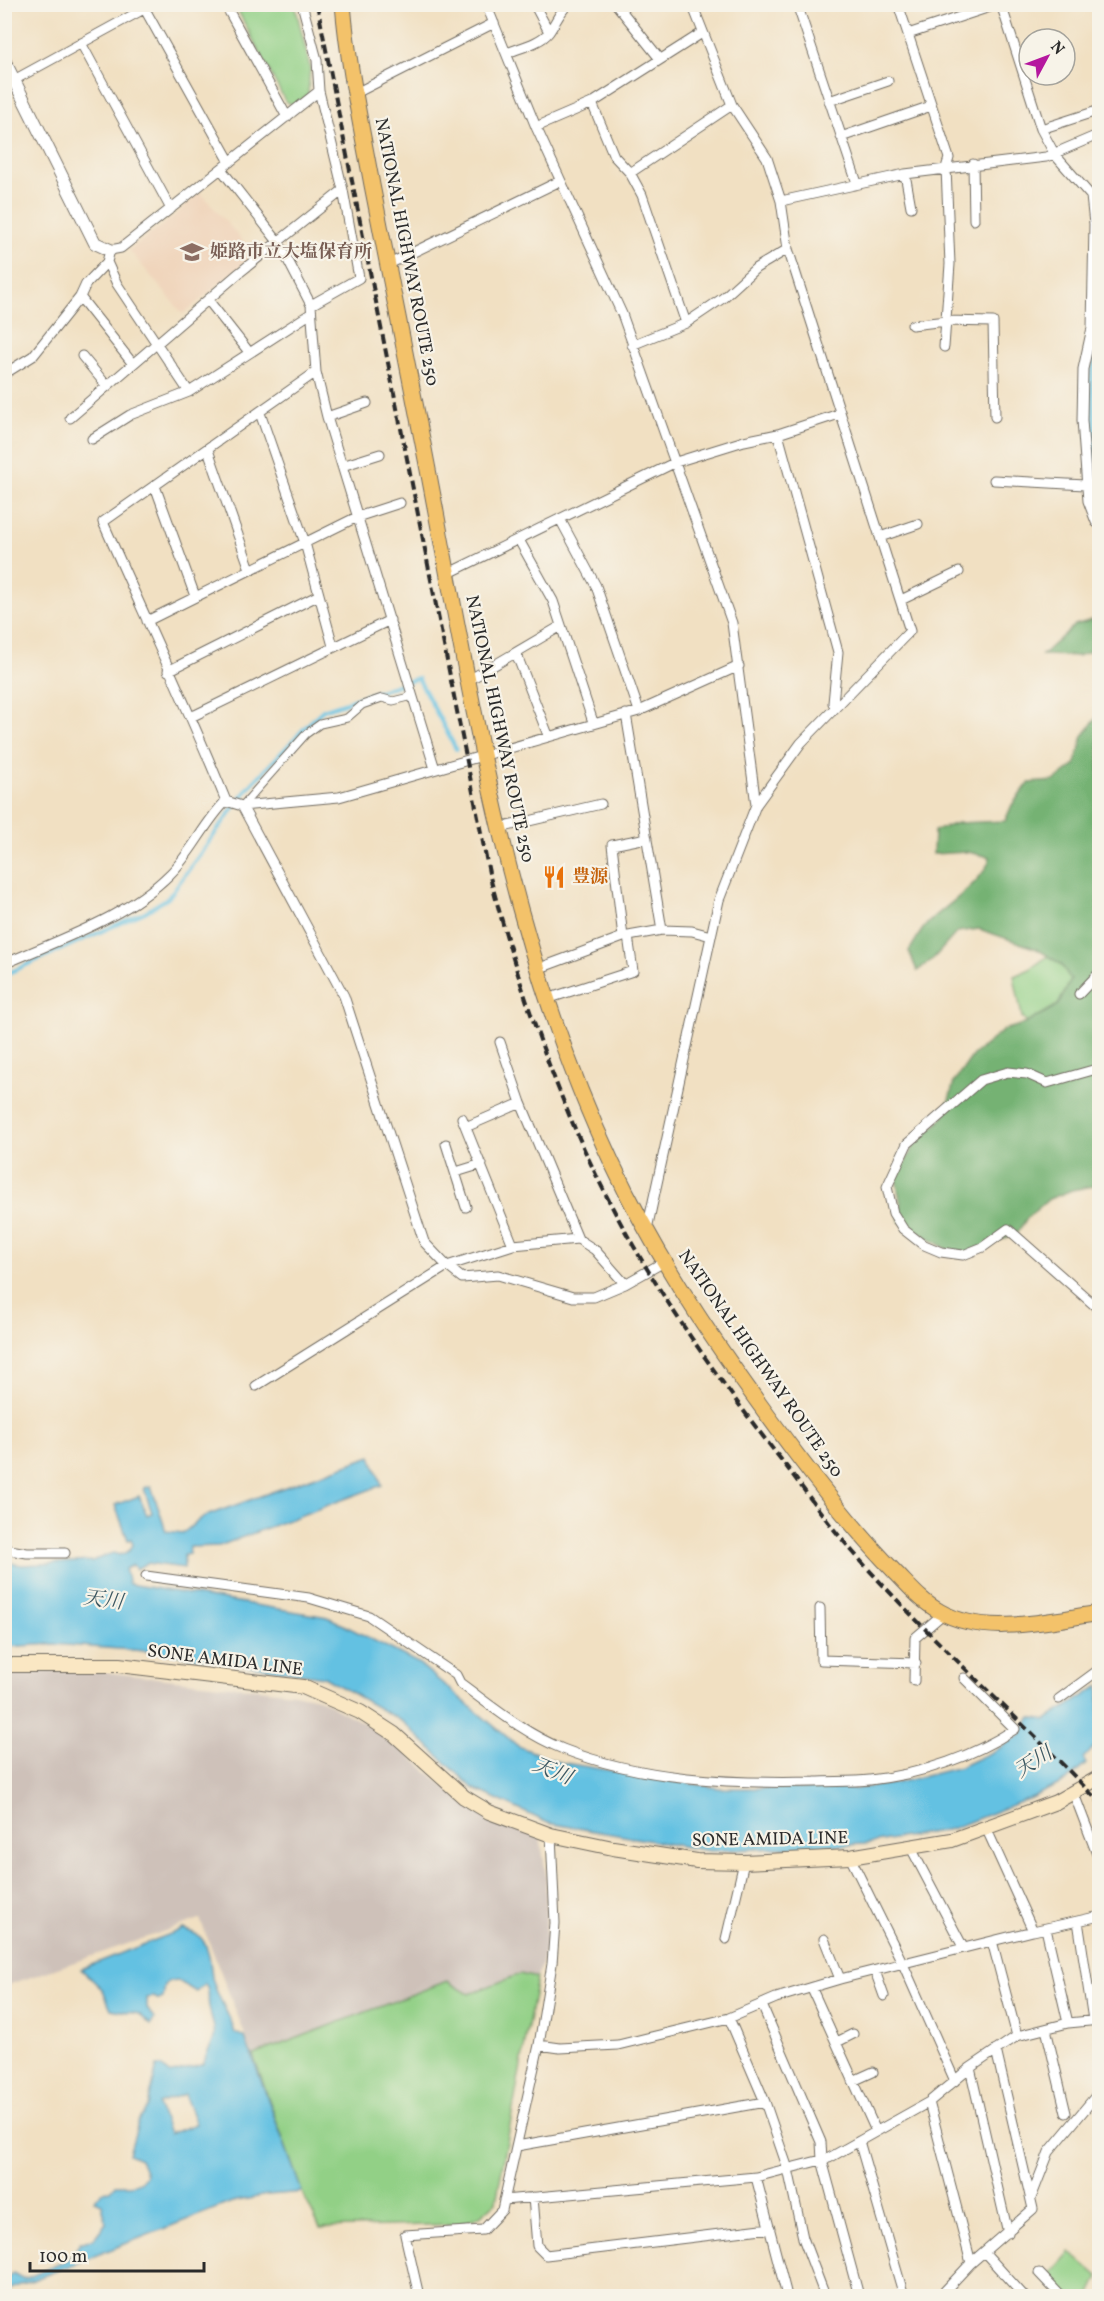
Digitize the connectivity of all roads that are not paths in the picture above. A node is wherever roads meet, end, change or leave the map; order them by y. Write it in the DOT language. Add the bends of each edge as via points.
graph roads {
  1 [pos="153,4"];
  2 [pos="225,4"];
  3 [pos="302,4"];
  4 [pos="343,4"];
  5 [pos="486,4"];
  6 [pos="534,4"];
  7 [pos="568,4"];
  8 [pos="616,4"];
  9 [pos="692,4"];
  10 [pos="797,4"];
  11 [pos="898,4"];
  12 [pos="1000,4"];
  13 [pos="143,7"];
  14 [pos="494,23"];
  15 [pos="549,32"];
  16 [pos="702,33"];
  17 [pos="908,34"];
  18 [pos="81,43"];
  19 [pos="507,54"];
  20 [pos="660,59"];
  21 [pos="4,60"];
  22 [pos="14,80"];
  23 [pos="888,81"];
  24 [pos="319,91"];
  25 [pos="356,93"];
  26 [pos="829,101"];
  27 [pos="592,103"];
  28 [pos="732,105"];
  29 [pos="931,106"];
  30 [pos="1100,110"];
  31 [pos="287,117"];
  32 [pos="536,127"];
  33 [pos="1041,129"];
  34 [pos="1100,134"];
  35 [pos="841,137"];
  36 [pos="1055,155"];
  37 [pos="230,162"];
  38 [pos="973,164"];
  39 [pos="946,168"];
  40 [pos="221,169"];
  41 [pos="630,172"];
  42 [pos="905,174"];
  43 [pos="560,181"];
  44 [pos="857,183"];
  45 [pos="343,190"];
  46 [pos="781,201"];
  47 [pos="911,207"];
  48 [pos="171,209"];
  49 [pos="974,220"];
  50 [pos="279,243"];
  51 [pos="788,249"];
  52 [pos="109,256"];
  53 [pos="387,265"];
  54 [pos="80,297"];
  55 [pos="208,300"];
  56 [pos="311,310"];
  57 [pos="946,321"];
  58 [pos="686,324"];
  59 [pos="912,326"];
  60 [pos="157,344"];
  61 [pos="633,345"];
  62 [pos="944,347"];
  63 [pos="249,352"];
  64 [pos="82,356"];
  65 [pos="133,364"];
  66 [pos="316,372"];
  67 [pos="4,374"];
  68 [pos="107,387"];
  69 [pos="189,392"];
  70 [pos="367,404"];
  71 [pos="260,413"];
  72 [pos="839,414"];
  73 [pos="70,417"];
  74 [pos="327,417"];
  75 [pos="995,417"];
  76 [pos="778,434"];
  77 [pos="92,439"];
  78 [pos="208,450"];
  79 [pos="380,454"];
  80 [pos="676,462"];
  81 [pos="342,465"];
  82 [pos="994,480"];
  83 [pos="1085,484"];
  84 [pos="155,486"];
  85 [pos="400,503"];
  86 [pos="357,517"];
  87 [pos="560,519"];
  88 [pos="918,524"];
  89 [pos="1100,525"];
  90 [pos="880,537"];
  91 [pos="519,540"];
  92 [pos="304,543"];
  93 [pos="250,569"];
  94 [pos="959,572"];
  95 [pos="447,574"];
  96 [pos="319,595"];
  97 [pos="195,596"];
  98 [pos="901,600"];
  99 [pos="390,620"];
  100 [pos="147,621"];
  101 [pos="561,626"];
  102 [pos="333,646"];
  103 [pos="516,653"];
  104 [pos="739,666"];
  105 [pos="168,671"];
  106 [pos="469,680"];
  107 [pos="412,693"];
  108 [pos="836,707"];
  109 [pos="639,711"];
  110 [pos="626,714"];
  111 [pos="192,717"];
  112 [pos="593,722"];
  113 [pos="548,735"];
  114 [pos="484,754"];
  115 [pos="435,769"];
  116 [pos="226,801"];
  117 [pos="601,804"];
  118 [pos="756,805"];
  119 [pos="242,806"];
  120 [pos="499,828"];
  121 [pos="646,837"];
  122 [pos="662,930"];
  123 [pos="626,936"];
  124 [pos="711,936"];
  125 [pos="4,964"];
  126 [pos="537,969"];
  127 [pos="1100,972"];
  128 [pos="1079,994"];
  129 [pos="547,999"];
  130 [pos="500,1042"];
  131 [pos="1100,1068"];
  132 [pos="521,1103"];
  133 [pos="446,1144"];
  134 [pos="483,1164"];
  135 [pos="456,1172"];
  136 [pos="466,1207"];
  137 [pos="647,1232"];
  138 [pos="578,1239"];
  139 [pos="513,1245"];
  140 [pos="664,1262"];
  141 [pos="447,1266"];
  142 [pos="625,1284"];
  143 [pos="1100,1310"];
  144 [pos="256,1386"];
  145 [pos="4,1549"];
  146 [pos="65,1553"];
  147 [pos="146,1576"];
  148 [pos="820,1608"];
  149 [pos="1100,1613"];
  150 [pos="943,1614"];
  151 [pos="916,1663"];
  152 [pos="4,1665"];
  153 [pos="1100,1668"];
  154 [pos="964,1678"];
  155 [pos="914,1680"];
  156 [pos="1059,1699"];
  157 [pos="1100,1777"];
  158 [pos="1074,1794"];
  159 [pos="987,1830"];
  160 [pos="551,1835"];
  161 [pos="911,1848"];
  162 [pos="850,1857"];
  163 [pos="744,1862"];
  164 [pos="1100,1862"];
  165 [pos="1100,1916"];
  166 [pos="1078,1921"];
  167 [pos="1046,1929"];
  168 [pos="1033,1932"];
  169 [pos="726,1939"];
  170 [pos="824,1940"];
  171 [pos="992,1941"];
  172 [pos="963,1947"];
  173 [pos="903,1964"];
  174 [pos="875,1971"];
  175 [pos="840,1979"];
  176 [pos="812,1989"];
  177 [pos="884,1996"];
  178 [pos="762,2005"];
  179 [pos="729,2018"];
  180 [pos="1096,2020"];
  181 [pos="1068,2023"];
  182 [pos="1046,2030"];
  183 [pos="853,2034"];
  184 [pos="1017,2036"];
  185 [pos="837,2042"];
  186 [pos="538,2045"];
  187 [pos="996,2050"];
  188 [pos="970,2068"];
  189 [pos="873,2072"];
  190 [pos="853,2081"];
  191 [pos="955,2081"];
  192 [pos="1100,2091"];
  193 [pos="765,2102"];
  194 [pos="929,2102"];
  195 [pos="1066,2113"];
  196 [pos="876,2131"];
  197 [pos="859,2141"];
  198 [pos="518,2146"];
  199 [pos="822,2160"];
  200 [pos="788,2169"];
  201 [pos="756,2177"];
  202 [pos="533,2197"];
  203 [pos="1031,2198"];
  204 [pos="504,2200"];
  205 [pos="770,2228"];
  206 [pos="1008,2233"];
  207 [pos="985,2253"];
  208 [pos="971,2264"];
  209 [pos="1039,2273"];
  210 [pos="946,2295"];
  211 [pos="419,2296"];
  212 [pos="787,2296"];
  213 [pos="825,2296"];
  214 [pos="858,2296"];
  215 [pos="904,2296"];
  216 [pos="1024,2296"];
  217 [pos="1060,2296"];
  1 -- 13 [label="street"];
  2 -- 31 [label="street"];
  3 -- 24 [label="street" via="317,60"];
  4 -- 25 [label="highway, NATIONAL HIGHWAY ROUTE 250"];
  5 -- 14 [label="street"];
  6 -- 15 [label="street"];
  7 -- 15 [label="street"];
  8 -- 20 [label="street"];
  9 -- 16 [label="street"];
  10 -- 26 [label="street"];
  11 -- 17 [label="street"];
  12 -- 17 [label="street"];
  12 -- 33 [label="street"];
  13 -- 18 [label="street"];
  13 -- 37 [label="street"];
  14 -- 19 [label="street"];
  14 -- 25 [label="street"];
  15 -- 19 [label="street"];
  16 -- 20 [label="street"];
  16 -- 28 [label="street"];
  17 -- 29 [label="street"];
  18 -- 22 [label="street"];
  18 -- 48 [label="street"];
  19 -- 32 [label="street"];
  20 -- 27 [label="street"];
  21 -- 22 [label="street"];
  22 -- 52 [label="street" via="95,243"];
  23 -- 26 [label="street"];
  24 -- 31 [label="street"];
  24 -- 45 [label="street"];
  25 -- 53 [label="highway, NATIONAL HIGHWAY ROUTE 250"];
  26 -- 35 [label="street"];
  27 -- 32 [label="street"];
  27 -- 41 [label="street" via="614,156"];
  28 -- 41 [label="street"];
  28 -- 46 [label="street" via="767,158"];
  29 -- 35 [label="street"];
  29 -- 39 [label="street" via="949,158"];
  30 -- 33 [label="street"];
  31 -- 37 [label="street"];
  32 -- 43 [label="street"];
  33 -- 36 [label="street"];
  34 -- 36 [label="street"];
  35 -- 44 [label="street"];
  36 -- 38 [label="street"];
  36 -- 83 [label="street" via="1091,196 1094,224 1092,328 1083,369"];
  37 -- 40 [label="street"];
  38 -- 39 [label="street"];
  38 -- 49 [label="street"];
  39 -- 42 [label="street"];
  39 -- 57 [label="street" via="950,264"];
  40 -- 48 [label="street"];
  40 -- 50 [label="street"];
  41 -- 58 [label="street" via="642,195"];
  42 -- 44 [label="street"];
  42 -- 47 [label="street"];
  43 -- 53 [label="street"];
  43 -- 61 [label="street" via="596,252"];
  44 -- 46 [label="street"];
  45 -- 50 [label="street"];
  45 -- 56 [label="street" via="359,278"];
  46 -- 51 [label="street"];
  48 -- 52 [label="street"];
  50 -- 55 [label="street"];
  50 -- 56 [label="street"];
  51 -- 58 [label="street" via="756,268"];
  51 -- 72 [label="street"];
  52 -- 54 [label="street"];
  52 -- 60 [label="street" via="131,308"];
  53 -- 95 [label="highway, NATIONAL HIGHWAY ROUTE 250"];
  54 -- 65 [label="street"];
  54 -- 67 [label="street" via="33,356"];
  55 -- 60 [label="street"];
  55 -- 63 [label="street"];
  56 -- 63 [label="street"];
  56 -- 66 [label="street"];
  57 -- 59 [label="street"];
  57 -- 62 [label="street"];
  57 -- 75 [label="street" via="993,322"];
  58 -- 61 [label="street"];
  60 -- 65 [label="street"];
  60 -- 69 [label="street"];
  61 -- 80 [label="street"];
  63 -- 69 [label="street"];
  64 -- 68 [label="street"];
  65 -- 68 [label="street"];
  66 -- 71 [label="street"];
  66 -- 74 [label="street"];
  68 -- 73 [label="street"];
  69 -- 77 [label="street" via="130,416"];
  70 -- 74 [label="street"];
  71 -- 78 [label="street"];
  71 -- 92 [label="street"];
  72 -- 76 [label="street"];
  72 -- 90 [label="street"];
  74 -- 81 [label="street"];
  76 -- 80 [label="street"];
  76 -- 108 [label="street" via="838,652 833,703"];
  78 -- 84 [label="street"];
  78 -- 93 [label="street"];
  79 -- 81 [label="street"];
  80 -- 87 [label="street"];
  80 -- 104 [label="street" via="732,623"];
  81 -- 86 [label="street"];
  82 -- 83 [label="street"];
  83 -- 89 [label="street" via="1088,501"];
  84 -- 97 [label="street"];
  84 -- 100 [label="street" via="103,522"];
  85 -- 86 [label="street"];
  86 -- 92 [label="street"];
  86 -- 99 [label="street"];
  87 -- 91 [label="street"];
  87 -- 109 [label="street" via="596,585"];
  88 -- 90 [label="street"];
  90 -- 98 [label="street"];
  91 -- 95 [label="street"];
  91 -- 101 [label="street" via="553,601"];
  92 -- 93 [label="street"];
  92 -- 96 [label="street"];
  93 -- 97 [label="street"];
  94 -- 98 [label="street"];
  95 -- 106 [label="highway, NATIONAL HIGHWAY ROUTE 250"];
  96 -- 102 [label="street"];
  96 -- 105 [label="street"];
  97 -- 100 [label="street"];
  98 -- 108 [label="street" via="910,631"];
  99 -- 102 [label="street"];
  99 -- 107 [label="street"];
  100 -- 105 [label="street"];
  101 -- 103 [label="street"];
  101 -- 112 [label="street"];
  102 -- 111 [label="street"];
  103 -- 106 [label="street"];
  103 -- 113 [label="street"];
  104 -- 109 [label="street"];
  104 -- 118 [label="street"];
  105 -- 111 [label="street"];
  106 -- 114 [label="highway, NATIONAL HIGHWAY ROUTE 250"];
  107 -- 115 [label="street"];
  107 -- 119 [label="street" via="393,701 382,698 362,705 347,718 320,724 306,734"];
  108 -- 118 [label="street" via="801,742"];
  109 -- 110 [label="street"];
  110 -- 112 [label="street"];
  110 -- 121 [label="street"];
  111 -- 116 [label="street"];
  112 -- 113 [label="street"];
  113 -- 114 [label="street"];
  114 -- 115 [label="street"];
  114 -- 120 [label="highway, NATIONAL HIGHWAY ROUTE 250"];
  115 -- 119 [label="street" via="339,797"];
  116 -- 119 [label="street"];
  116 -- 125 [label="street" via="210,817 171,874 139,900"];
  117 -- 120 [label="street"];
  118 -- 124 [label="street" via="719,900"];
  119 -- 141 [label="street" via="344,996 424,1242"];
  120 -- 126 [label="highway, NATIONAL HIGHWAY ROUTE 250"];
  121 -- 122 [label="street"];
  121 -- 123 [label="street" via="612,845"];
  122 -- 123 [label="street"];
  122 -- 124 [label="street"];
  123 -- 126 [label="street"];
  123 -- 129 [label="street" via="633,971"];
  124 -- 137 [label="street"];
  126 -- 129 [label="highway, NATIONAL HIGHWAY ROUTE 250"];
  127 -- 128 [label="street"];
  129 -- 137 [label="highway, NATIONAL HIGHWAY ROUTE 250" via="581,1094"];
  130 -- 132 [label="street"];
  131 -- 143 [label="street" via="1047,1083 1027,1074 1008,1072 981,1080 907,1143 887,1187 893,1213 903,1229 922,1244 963,1255 983,1247 1008,1229"];
  132 -- 134 [label="street" via="465,1122"];
  132 -- 138 [label="street"];
  133 -- 135 [label="street"];
  134 -- 135 [label="street"];
  134 -- 139 [label="street"];
  135 -- 136 [label="street"];
  137 -- 140 [label="highway, NATIONAL HIGHWAY ROUTE 250"];
  138 -- 139 [label="street"];
  138 -- 142 [label="street" via="595,1250"];
  139 -- 141 [label="street"];
  140 -- 142 [label="street"];
  140 -- 150 [label="highway, NATIONAL HIGHWAY ROUTE 250" via="815,1479 870,1546 923,1600"];
  141 -- 142 [label="street" via="462,1278 498,1275 573,1297 594,1297"];
  141 -- 144 [label="street"];
  145 -- 146 [label="street"];
  147 -- 154 [label="street" via="309,1598 369,1616 456,1675 460,1683 534,1735 606,1764 710,1780 870,1780 959,1758 1015,1729"];
  148 -- 151 [label="street" via="821,1660"];
  149 -- 150 [label="highway, NATIONAL HIGHWAY ROUTE 250" via="1019,1624 976,1623"];
  150 -- 151 [label="street" via="915,1638"];
  151 -- 155 [label="street"];
  152 -- 160 [label="main road, SONE AMIDA LINE" via="119,1665 303,1687 360,1712 394,1734 464,1797 489,1812"];
  153 -- 156 [label="street"];
  157 -- 158 [label="main road, SONE AMIDA LINE"];
  158 -- 159 [label="main road, SONE AMIDA LINE"];
  158 -- 164 [label="street"];
  159 -- 161 [label="main road, SONE AMIDA LINE"];
  159 -- 168 [label="street"];
  160 -- 163 [label="main road, SONE AMIDA LINE" via="660,1857"];
  160 -- 186 [label="street" via="555,1923"];
  161 -- 162 [label="main road, SONE AMIDA LINE"];
  161 -- 172 [label="street"];
  162 -- 163 [label="main road, SONE AMIDA LINE"];
  162 -- 173 [label="street"];
  163 -- 169 [label="street"];
  165 -- 166 [label="street"];
  166 -- 167 [label="street"];
  166 -- 180 [label="street"];
  167 -- 168 [label="street"];
  167 -- 181 [label="street"];
  168 -- 171 [label="street"];
  170 -- 175 [label="street"];
  171 -- 172 [label="street"];
  171 -- 184 [label="street"];
  172 -- 173 [label="street"];
  173 -- 174 [label="street"];
  173 -- 191 [label="street"];
  174 -- 175 [label="street"];
  174 -- 177 [label="street"];
  175 -- 176 [label="street"];
  176 -- 178 [label="street"];
  176 -- 185 [label="street"];
  178 -- 179 [label="street"];
  178 -- 199 [label="street" via="821,2142"];
  179 -- 186 [label="street" via="618,2045"];
  179 -- 193 [label="street"];
  180 -- 181 [label="street"];
  181 -- 182 [label="street"];
  182 -- 184 [label="street"];
  182 -- 195 [label="street"];
  183 -- 185 [label="street"];
  184 -- 187 [label="street"];
  185 -- 190 [label="street"];
  186 -- 198 [label="street"];
  187 -- 188 [label="street"];
  187 -- 203 [label="street"];
  188 -- 191 [label="street"];
  188 -- 206 [label="street"];
  189 -- 190 [label="street"];
  190 -- 196 [label="street"];
  191 -- 194 [label="street"];
  192 -- 203 [label="street" via="1049,2152"];
  193 -- 198 [label="street"];
  193 -- 200 [label="street"];
  194 -- 196 [label="street"];
  194 -- 208 [label="street"];
  196 -- 197 [label="street"];
  197 -- 199 [label="street"];
  197 -- 215 [label="street"];
  198 -- 204 [label="street"];
  199 -- 200 [label="street"];
  199 -- 214 [label="street"];
  200 -- 201 [label="street"];
  200 -- 213 [label="street" via="803,2238"];
  201 -- 202 [label="street"];
  201 -- 205 [label="street"];
  202 -- 204 [label="street"];
  202 -- 205 [label="street" via="537,2246 546,2255"];
  203 -- 206 [label="street" via="1033,2209"];
  204 -- 211 [label="street" via="502,2210 483,2230 405,2235"];
  205 -- 212 [label="street"];
  206 -- 207 [label="street"];
  207 -- 208 [label="street"];
  207 -- 216 [label="street"];
  208 -- 210 [label="street"];
  209 -- 217 [label="street"];
}
